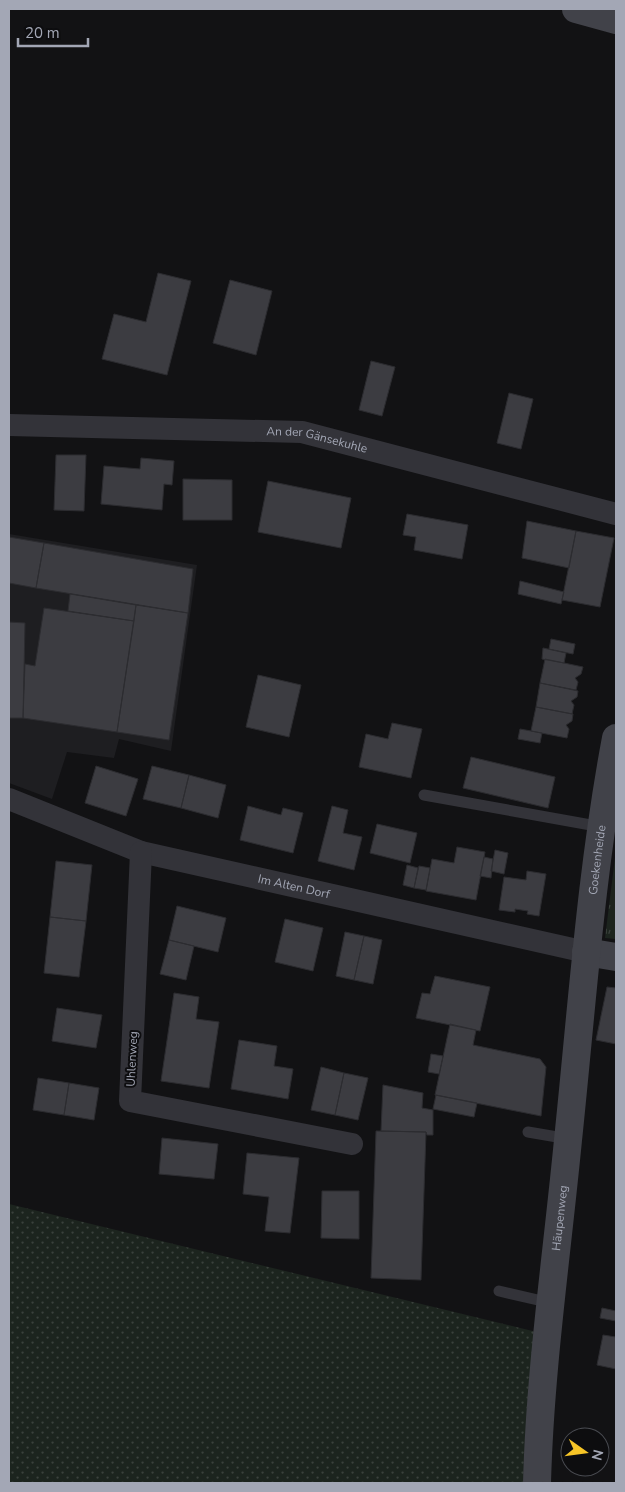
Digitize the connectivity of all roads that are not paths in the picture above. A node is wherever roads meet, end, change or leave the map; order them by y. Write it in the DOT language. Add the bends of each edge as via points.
graph roads {
  1 [pos="576,9"];
  2 [pos="616,20"];
  3 [pos="9,425"];
  4 [pos="616,514"];
  5 [pos="616,738"];
  6 [pos="424,795"];
  7 [pos="9,799"];
  8 [pos="603,827"];
  9 [pos="141,852"];
  10 [pos="586,952"];
  11 [pos="616,957"];
  12 [pos="528,1132"];
  13 [pos="569,1139"];
  14 [pos="352,1144"];
  15 [pos="499,1291"];
  16 [pos="551,1303"];
  17 [pos="537,1483"];
  1 -- 2 [label="street"];
  3 -- 4 [label="street, An der Gänsekuhle" via="302,432"];
  5 -- 8 [label="street, Goekenheide"];
  6 -- 8 [label="lane"];
  7 -- 9 [label="street, Im Alten Dorf"];
  8 -- 10 [label="street, Goekenheide"];
  9 -- 10 [label="street, Im Alten Dorf"];
  9 -- 14 [label="street, Uhlenweg" via="130,1101"];
  10 -- 11 [label="street"];
  10 -- 13 [label="street, Häupenweg"];
  12 -- 13 [label="lane"];
  13 -- 16 [label="street, Häupenweg"];
  15 -- 16 [label="lane"];
  16 -- 17 [label="street, Häupenweg"];
}
